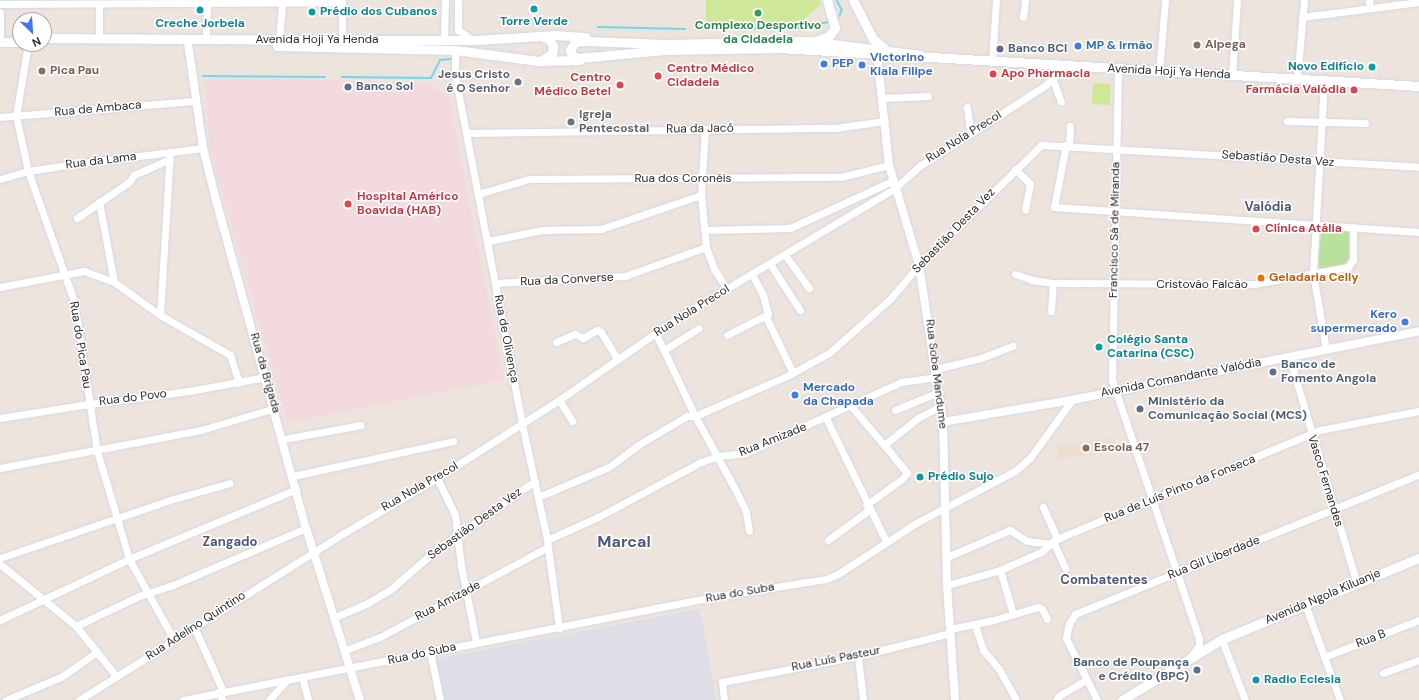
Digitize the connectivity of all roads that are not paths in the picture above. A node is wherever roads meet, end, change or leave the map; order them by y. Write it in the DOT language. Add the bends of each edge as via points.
graph roads {
  1 [pos="0,0"];
  2 [pos="445,0"];
  3 [pos="458,0"];
  4 [pos="827,0"];
  5 [pos="852,0"];
  6 [pos="996,0"];
  7 [pos="1025,0"];
  8 [pos="1165,0"];
  9 [pos="1237,0"];
  10 [pos="1304,0"];
  11 [pos="1369,0"];
  12 [pos="342,1"];
  13 [pos="207,2"];
  14 [pos="1419,2"];
  15 [pos="282,3"];
  16 [pos="99,4"];
  17 [pos="0,5"];
  18 [pos="1370,8"];
  19 [pos="0,12"];
  20 [pos="1023,17"];
  21 [pos="1302,17"];
  22 [pos="539,36"];
  23 [pos="0,38"];
  24 [pos="12,38"];
  25 [pos="52,38"];
  26 [pos="99,38"];
  27 [pos="206,38"];
  28 [pos="279,40"];
  29 [pos="342,40"];
  30 [pos="444,40"];
  31 [pos="476,40"];
  32 [pos="52,41"];
  33 [pos="808,41"];
  34 [pos="0,42"];
  35 [pos="12,42"];
  36 [pos="615,42"];
  37 [pos="188,43"];
  38 [pos="887,49"];
  39 [pos="455,50"];
  40 [pos="27,52"];
  41 [pos="877,53"];
  42 [pos="609,55"];
  43 [pos="920,55"];
  44 [pos="538,61"];
  45 [pos="992,61"];
  46 [pos="1065,66"];
  47 [pos="1118,69"];
  48 [pos="1159,72"];
  49 [pos="1232,76"];
  50 [pos="1297,79"];
  51 [pos="1053,80"];
  52 [pos="1324,81"];
  53 [pos="1419,86"];
  54 [pos="928,96"];
  55 [pos="882,98"];
  56 [pos="196,101"];
  57 [pos="1060,102"];
  58 [pos="967,107"];
  59 [pos="16,116"];
  60 [pos="0,117"];
  61 [pos="1287,120"];
  62 [pos="885,121"];
  63 [pos="1322,121"];
  64 [pos="1365,123"];
  65 [pos="1070,126"];
  66 [pos="705,130"];
  67 [pos="466,133"];
  68 [pos="970,133"];
  69 [pos="1068,145"];
  70 [pos="203,148"];
  71 [pos="1116,148"];
  72 [pos="170,156"];
  73 [pos="1320,162"];
  74 [pos="889,165"];
  75 [pos="1419,167"];
  76 [pos="1014,168"];
  77 [pos="28,171"];
  78 [pos="0,179"];
  79 [pos="703,179"];
  80 [pos="893,185"];
  81 [pos="478,194"];
  82 [pos="701,195"];
  83 [pos="99,202"];
  84 [pos="1025,210"];
  85 [pos="1116,212"];
  86 [pos="77,218"];
  87 [pos="1316,226"];
  88 [pos="1353,228"];
  89 [pos="705,230"];
  90 [pos="1419,232"];
  91 [pos="488,241"];
  92 [pos="706,247"];
  93 [pos="785,255"];
  94 [pos="770,264"];
  95 [pos="919,265"];
  96 [pos="65,274"];
  97 [pos="752,274"];
  98 [pos="1014,274"];
  99 [pos="1313,274"];
  100 [pos="114,282"];
  101 [pos="496,283"];
  102 [pos="1053,283"];
  103 [pos="1114,284"];
  104 [pos="0,287"];
  105 [pos="809,288"];
  106 [pos="727,289"];
  107 [pos="800,310"];
  108 [pos="1051,311"];
  109 [pos="160,316"];
  110 [pos="766,317"];
  111 [pos="699,328"];
  112 [pos="1419,331"];
  113 [pos="656,334"];
  114 [pos="727,335"];
  115 [pos="556,342"];
  116 [pos="1013,346"];
  117 [pos="1326,349"];
  118 [pos="664,350"];
  119 [pos="1289,356"];
  120 [pos="617,359"];
  121 [pos="793,373"];
  122 [pos="936,373"];
  123 [pos="266,377"];
  124 [pos="239,383"];
  125 [pos="939,392"];
  126 [pos="1115,392"];
  127 [pos="559,400"];
  128 [pos="1072,400"];
  129 [pos="89,404"];
  130 [pos="851,406"];
  131 [pos="941,406"];
  132 [pos="275,408"];
  133 [pos="895,410"];
  134 [pos="1419,411"];
  135 [pos="695,416"];
  136 [pos="0,418"];
  137 [pos="826,418"];
  138 [pos="572,421"];
  139 [pos="943,422"];
  140 [pos="522,424"];
  141 [pos="361,425"];
  142 [pos="1311,434"];
  143 [pos="284,439"];
  144 [pos="453,441"];
  145 [pos="884,444"];
  146 [pos="97,451"];
  147 [pos="718,456"];
  148 [pos="0,468"];
  149 [pos="1419,474"];
  150 [pos="292,476"];
  151 [pos="437,478"];
  152 [pos="535,481"];
  153 [pos="230,483"];
  154 [pos="296,489"];
  155 [pos="538,497"];
  156 [pos="1151,502"];
  157 [pos="868,507"];
  158 [pos="1043,507"];
  159 [pos="946,508"];
  160 [pos="1333,508"];
  161 [pos="117,518"];
  162 [pos="306,528"];
  163 [pos="749,531"];
  164 [pos="458,537"];
  165 [pos="828,540"];
  166 [pos="886,540"];
  167 [pos="1054,541"];
  168 [pos="547,543"];
  169 [pos="314,552"];
  170 [pos="947,556"];
  171 [pos="0,558"];
  172 [pos="1419,558"];
  173 [pos="129,559"];
  174 [pos="0,564"];
  175 [pos="1065,568"];
  176 [pos="1000,570"];
  177 [pos="1176,573"];
  178 [pos="1356,582"];
  179 [pos="947,585"];
  180 [pos="466,592"];
  181 [pos="147,593"];
  182 [pos="44,599"];
  183 [pos="1305,604"];
  184 [pos="1013,614"];
  185 [pos="335,617"];
  186 [pos="1047,619"];
  187 [pos="0,620"];
  188 [pos="1419,620"];
  189 [pos="975,625"];
  190 [pos="76,626"];
  191 [pos="194,627"];
  192 [pos="559,628"];
  193 [pos="950,631"];
  194 [pos="174,640"];
  195 [pos="1225,641"];
  196 [pos="476,642"];
  197 [pos="346,650"];
  198 [pos="97,652"];
  199 [pos="430,652"];
  200 [pos="858,656"];
  201 [pos="1324,657"];
  202 [pos="1188,659"];
  203 [pos="1419,660"];
  204 [pos="351,668"];
  205 [pos="1383,674"];
  206 [pos="116,676"];
  207 [pos="302,677"];
  208 [pos="288,680"];
  209 [pos="1086,680"];
  210 [pos="221,692"];
  211 [pos="6,700"];
  212 [pos="79,700"];
  213 [pos="183,700"];
  214 [pos="223,700"];
  215 [pos="269,700"];
  216 [pos="308,700"];
  217 [pos="360,700"];
  218 [pos="440,700"];
  219 [pos="724,700"];
  220 [pos="863,700"];
  221 [pos="955,700"];
  222 [pos="1016,700"];
  223 [pos="1056,700"];
  224 [pos="1097,700"];
  225 [pos="1122,700"];
  226 [pos="1129,700"];
  227 [pos="1245,700"];
  228 [pos="1340,700"];
  1 -- 17 [label="street"];
  2 -- 30 [label="street"];
  3 -- 31 [label="street" via="458,30 463,36"];
  4 -- 33 [label="main road" via="836,28 826,38"];
  5 -- 38 [label="main road" via="873,39"];
  6 -- 45 [label="street"];
  7 -- 20 [label="street"];
  8 -- 48 [label="street"];
  9 -- 49 [label="street"];
  10 -- 21 [label="street"];
  11 -- 18 [label="street"];
  12 -- 15 [label="street"];
  12 -- 29 [label="street"];
  13 -- 15 [label="street"];
  13 -- 16 [label="street"];
  13 -- 27 [label="street"];
  14 -- 18 [label="street"];
  15 -- 28 [label="street"];
  16 -- 17 [label="street"];
  16 -- 26 [label="street"];
  18 -- 21 [label="street"];
  19 -- 23 [label="street"];
  21 -- 50 [label="street"];
  22 -- 31 [label="main road, Avenida Hoji Ya Henda"];
  22 -- 36 [label="main road, Avenida Hoji Ya Henda" via="589,37"];
  22 -- 44 [label="main road" via="550,40 553,51 549,58"];
  23 -- 24 [label="main road"];
  25 -- 26 [label="main road, Avenida Hoji Ya Henda"];
  26 -- 27 [label="main road, Avenida Hoji Ya Henda"];
  27 -- 28 [label="main road, Avenida Hoji Ya Henda"];
  28 -- 29 [label="main road, Avenida Hoji Ya Henda"];
  29 -- 30 [label="main road, Avenida Hoji Ya Henda"];
  30 -- 31 [label="main road, Avenida Hoji Ya Henda"];
  32 -- 37 [label="main road, Avenida Hoji Ya Henda"];
  33 -- 36 [label="main road, Avenida Hoji Ya Henda" via="665,44"];
  33 -- 38 [label="main road, Avenida Hoji Ya Henda"];
  34 -- 35 [label="main road"];
  36 -- 42 [label="main road" via="580,41 572,44 570,50 575,58"];
  37 -- 39 [label="main road, Avenida Hoji Ya Henda"];
  37 -- 56 [label="street, Rua da Brigada"];
  38 -- 43 [label="main road, Avenida Hoji Ya Henda"];
  39 -- 44 [label="main road, Avenida Hoji Ya Henda"];
  39 -- 67 [label="street, Rua de Olivença" via="455,75"];
  40 -- 59 [label="street, Rua do Pica Pau"];
  41 -- 42 [label="main road, Avenida Hoji Ya Henda" via="747,48 665,50"];
  41 -- 43 [label="main road, Avenida Hoji Ya Henda"];
  41 -- 55 [label="street, Rua Soba Mandume"];
  42 -- 44 [label="main road, Avenida Hoji Ya Henda" via="575,60"];
  43 -- 45 [label="main road, Avenida Hoji Ya Henda"];
  45 -- 46 [label="main road, Avenida Hoji Ya Henda"];
  46 -- 47 [label="main road, Avenida Hoji Ya Henda"];
  46 -- 51 [label="street, Rua Nola Precol"];
  47 -- 48 [label="main road, Avenida Hoji Ya Henda"];
  47 -- 71 [label="street, Francisco Sá de Miranda"];
  48 -- 49 [label="main road, Avenida Hoji Ya Henda"];
  49 -- 50 [label="main road, Avenida Hoji Ya Henda"];
  50 -- 52 [label="main road, Avenida Hoji Ya Henda"];
  51 -- 57 [label="street"];
  51 -- 68 [label="street, Rua Nola Precol"];
  52 -- 53 [label="main road, Avenida Hoji Ya Henda"];
  52 -- 63 [label="street"];
  54 -- 55 [label="street"];
  55 -- 62 [label="street, Rua Soba Mandume"];
  56 -- 59 [label="street, Rua de Ambaca"];
  56 -- 70 [label="street, Rua da Brigada"];
  58 -- 68 [label="street"];
  59 -- 60 [label="street, Rua de Ambaca"];
  59 -- 77 [label="street, Rua do Pica Pau"];
  61 -- 63 [label="street"];
  62 -- 66 [label="street, Rua da Jacó" via="836,128"];
  62 -- 74 [label="street, Rua Soba Mandume"];
  63 -- 64 [label="street"];
  63 -- 73 [label="street"];
  65 -- 69 [label="street"];
  66 -- 67 [label="street, Rua da Jacó"];
  66 -- 79 [label="street"];
  67 -- 81 [label="street, Rua de Olivença"];
  68 -- 80 [label="street, Rua Nola Precol"];
  69 -- 71 [label="street, Sebastião Desta Vez"];
  69 -- 76 [label="street, Sebastião Desta Vez" via="1041,145"];
  69 -- 85 [label="street" via="1054,207"];
  70 -- 72 [label="street, Rua da Lama"];
  70 -- 123 [label="street, Rua da Brigada"];
  71 -- 73 [label="street, Sebastião Desta Vez"];
  71 -- 85 [label="street, Francisco Sá de Miranda"];
  72 -- 77 [label="street, Rua da Lama"];
  72 -- 83 [label="street" via="134,175 129,182"];
  72 -- 109 [label="street"];
  73 -- 75 [label="street, Sebastião Desta Vez"];
  73 -- 87 [label="street"];
  74 -- 79 [label="street, Rua dos Coronéis" via="841,177"];
  74 -- 80 [label="street, Rua Soba Mandume"];
  76 -- 84 [label="street" via="1030,184"];
  76 -- 95 [label="street, Sebastião Desta Vez"];
  77 -- 78 [label="street, Rua da Lama"];
  77 -- 96 [label="street, Rua do Pica Pau"];
  79 -- 81 [label="street, Rua dos Coronéis" via="529,179"];
  79 -- 82 [label="street"];
  80 -- 89 [label="street" via="790,228"];
  80 -- 93 [label="street, Rua Nola Precol"];
  80 -- 95 [label="street, Rua Soba Mandume"];
  81 -- 91 [label="street, Rua de Olivença"];
  82 -- 89 [label="street"];
  82 -- 91 [label="street" via="601,229 542,230"];
  83 -- 86 [label="street"];
  83 -- 100 [label="street"];
  85 -- 87 [label="street"];
  85 -- 103 [label="street, Francisco Sá de Miranda"];
  87 -- 88 [label="street"];
  87 -- 99 [label="street"];
  88 -- 90 [label="street"];
  88 -- 99 [label="street, Cristovão Falcão" via="1354,255 1350,265"];
  89 -- 92 [label="street"];
  91 -- 101 [label="street, Rua de Olivença"];
  92 -- 101 [label="street, Rua da Converse" via="625,276"];
  92 -- 106 [label="street" via="714,269"];
  93 -- 94 [label="street, Rua Nola Precol"];
  93 -- 105 [label="street"];
  94 -- 97 [label="street, Rua Nola Precol"];
  94 -- 107 [label="street"];
  95 -- 121 [label="street, Sebastião Desta Vez" via="890,299 845,341"];
  95 -- 122 [label="street, Rua Soba Mandume"];
  96 -- 100 [label="street" via="88,271"];
  96 -- 104 [label="street"];
  96 -- 129 [label="street, Rua do Pica Pau" via="79,322"];
  97 -- 106 [label="street, Rua Nola Precol"];
  97 -- 110 [label="street" via="763,295 768,312"];
  98 -- 102 [label="street, Cristovão Falcão"];
  99 -- 103 [label="street, Cristovão Falcão" via="1236,286"];
  99 -- 117 [label="street"];
  100 -- 109 [label="street"];
  101 -- 140 [label="street, Rua de Olivença"];
  102 -- 103 [label="street, Cristovão Falcão"];
  102 -- 108 [label="street"];
  103 -- 126 [label="street, Francisco Sá de Miranda" via="1112,380"];
  106 -- 113 [label="street, Rua Nola Precol"];
  109 -- 124 [label="street" via="230,356"];
  110 -- 114 [label="street"];
  110 -- 121 [label="street"];
  111 -- 118 [label="street"];
  112 -- 117 [label="street, Avenida Comandante Valódia"];
  113 -- 118 [label="street"];
  113 -- 120 [label="street, Rua Nola Precol"];
  115 -- 120 [label="street" via="575,334 584,338 597,330 601,332"];
  116 -- 122 [label="street, Rua Amizade"];
  117 -- 119 [label="street, Avenida Comandante Valódia"];
  118 -- 135 [label="street"];
  119 -- 126 [label="street, Avenida Comandante Valódia"];
  119 -- 142 [label="street, Vasco Fernandes"];
  120 -- 127 [label="street, Rua Nola Precol"];
  121 -- 135 [label="street, Sebastião Desta Vez"];
  122 -- 125 [label="street, Rua Soba Mandume"];
  122 -- 130 [label="street, Rua Amizade" via="901,382"];
  123 -- 124 [label="street, Rua do Povo"];
  123 -- 132 [label="street, Rua da Brigada"];
  124 -- 129 [label="street, Rua do Povo"];
  125 -- 131 [label="street, Rua Soba Mandume"];
  125 -- 133 [label="street"];
  126 -- 128 [label="street, Avenida Comandante Valódia"];
  126 -- 156 [label="street, Francisco Sá de Miranda"];
  127 -- 138 [label="street"];
  127 -- 140 [label="street, Rua Nola Precol"];
  128 -- 139 [label="street, Avenida Comandante Valódia"];
  128 -- 159 [label="street, Rua do Suba" via="1024,464"];
  129 -- 136 [label="street, Rua do Povo"];
  129 -- 146 [label="street, Rua do Pica Pau"];
  130 -- 137 [label="street, Rua Amizade"];
  130 -- 145 [label="street"];
  131 -- 139 [label="street, Rua Soba Mandume"];
  131 -- 145 [label="street" via="918,418"];
  132 -- 143 [label="street, Rua da Brigada"];
  132 -- 146 [label="street" via="201,430"];
  134 -- 142 [label="street, Rua de Luís Pinto da Fonseca" via="1320,430"];
  135 -- 147 [label="street"];
  135 -- 155 [label="street, Sebastião Desta Vez" via="681,419 638,445 609,467"];
  137 -- 147 [label="street, Rua Amizade" via="746,453"];
  137 -- 157 [label="street" via="850,464"];
  139 -- 159 [label="street, Rua Soba Mandume"];
  140 -- 151 [label="street, Rua Nola Precol"];
  140 -- 152 [label="street, Rua de Olivença"];
  141 -- 143 [label="street"];
  142 -- 156 [label="street, Rua de Luís Pinto da Fonseca"];
  142 -- 160 [label="street, Vasco Fernandes"];
  143 -- 150 [label="street, Rua da Brigada"];
  144 -- 150 [label="street"];
  145 -- 157 [label="street" via="907,473"];
  146 -- 148 [label="street"];
  146 -- 161 [label="street, Rua do Pica Pau"];
  147 -- 163 [label="street" via="746,512"];
  147 -- 168 [label="street, Rua Amizade" via="701,462"];
  149 -- 160 [label="street, Rua Gil Liberdade"];
  150 -- 154 [label="street, Rua da Brigada"];
  151 -- 164 [label="street" via="453,510"];
  151 -- 169 [label="street, Rua Nola Precol"];
  152 -- 155 [label="street, Rua de Olivença"];
  152 -- 164 [label="street, Sebastião Desta Vez"];
  153 -- 161 [label="street"];
  154 -- 162 [label="street, Rua da Brigada"];
  154 -- 173 [label="street"];
  155 -- 168 [label="street, Rua de Olivença"];
  156 -- 167 [label="street, Rua de Luís Pinto da Fonseca"];
  156 -- 177 [label="street, Francisco Sá de Miranda"];
  157 -- 165 [label="street"];
  157 -- 166 [label="street"];
  158 -- 167 [label="street"];
  159 -- 166 [label="street, Rua do Suba"];
  159 -- 170 [label="street, Rua Soba Mandume"];
  160 -- 177 [label="street, Rua Gil Liberdade"];
  160 -- 178 [label="street, Vasco Fernandes"];
  161 -- 171 [label="street"];
  161 -- 173 [label="street, Rua do Pica Pau"];
  162 -- 169 [label="street, Rua da Brigada"];
  162 -- 181 [label="street" via="173,585"];
  164 -- 180 [label="street"];
  164 -- 185 [label="street, Sebastião Desta Vez" via="437,549 390,590"];
  166 -- 192 [label="street, Rua do Suba" via="850,566 826,579 718,596"];
  167 -- 170 [label="street" via="1028,541 1010,530"];
  167 -- 175 [label="street"];
  167 -- 176 [label="street, Rua de Luís Pinto da Fonseca" via="1036,555"];
  168 -- 180 [label="street, Rua Amizade"];
  168 -- 192 [label="street, Rua de Olivença"];
  169 -- 185 [label="street, Rua da Brigada"];
  169 -- 191 [label="street, Rua Adelino Quintino"];
  170 -- 179 [label="street, Rua Soba Mandume"];
  172 -- 178 [label="main road, Avenida Ngola Kiluanje"];
  173 -- 181 [label="street, Rua do Pica Pau"];
  173 -- 182 [label="street"];
  174 -- 182 [label="street"];
  176 -- 179 [label="street, Rua de Luís Pinto da Fonseca"];
  176 -- 184 [label="street"];
  177 -- 202 [label="street, Francisco Sá de Miranda" via="1200,638 1199,646"];
  177 -- 209 [label="street, Rua Gil Liberdade" via="1075,614 1069,624 1066,638"];
  178 -- 183 [label="main road, Avenida Ngola Kiluanje"];
  179 -- 193 [label="street, Rua Soba Mandume"];
  180 -- 196 [label="street"];
  180 -- 197 [label="street, Rua Amizade" via="375,640"];
  181 -- 190 [label="street"];
  181 -- 194 [label="street, Rua do Pica Pau"];
  182 -- 187 [label="street"];
  182 -- 190 [label="street"];
  183 -- 195 [label="main road, Avenida Ngola Kiluanje"];
  183 -- 201 [label="street"];
  184 -- 186 [label="street, Rua Luís Pasteur" via="1040,607"];
  184 -- 189 [label="street, Rua Luís Pasteur"];
  185 -- 197 [label="street, Rua da Brigada"];
  188 -- 201 [label="street, Rua B"];
  189 -- 193 [label="street, Rua Luís Pasteur"];
  189 -- 222 [label="street" via="983,650 999,669"];
  190 -- 198 [label="street"];
  191 -- 194 [label="street, Rua Adelino Quintino"];
  191 -- 210 [label="street"];
  192 -- 196 [label="street, Rua do Suba"];
  193 -- 200 [label="street, Rua Luís Pasteur"];
  193 -- 221 [label="street, Rua Soba Mandume"];
  194 -- 206 [label="street, Rua Adelino Quintino"];
  195 -- 202 [label="main road, Avenida Ngola Kiluanje" via="1215,643"];
  195 -- 226 [label="main road, Avenida Ngola Kiluanje"];
  195 -- 227 [label="street"];
  196 -- 199 [label="street, Rua do Suba"];
  197 -- 204 [label="street, Rua da Brigada"];
  198 -- 206 [label="street"];
  198 -- 211 [label="street" via="61,677"];
  199 -- 204 [label="street, Rua do Suba"];
  199 -- 218 [label="street"];
  200 -- 219 [label="street, Rua Luís Pasteur" via="722,682"];
  200 -- 220 [label="street"];
  201 -- 228 [label="street"];
  202 -- 225 [label="main road, Avenida Ngola Kiluanje"];
  203 -- 205 [label="street"];
  204 -- 207 [label="street"];
  204 -- 217 [label="street, Rua da Brigada"];
  206 -- 212 [label="street, Rua Adelino Quintino"];
  207 -- 208 [label="street"];
  207 -- 216 [label="street"];
  208 -- 210 [label="street"];
  208 -- 215 [label="street"];
  209 -- 223 [label="street"];
  209 -- 224 [label="street, Rua Gil Liberdade"];
  210 -- 213 [label="street"];
  210 -- 214 [label="street"];
}
